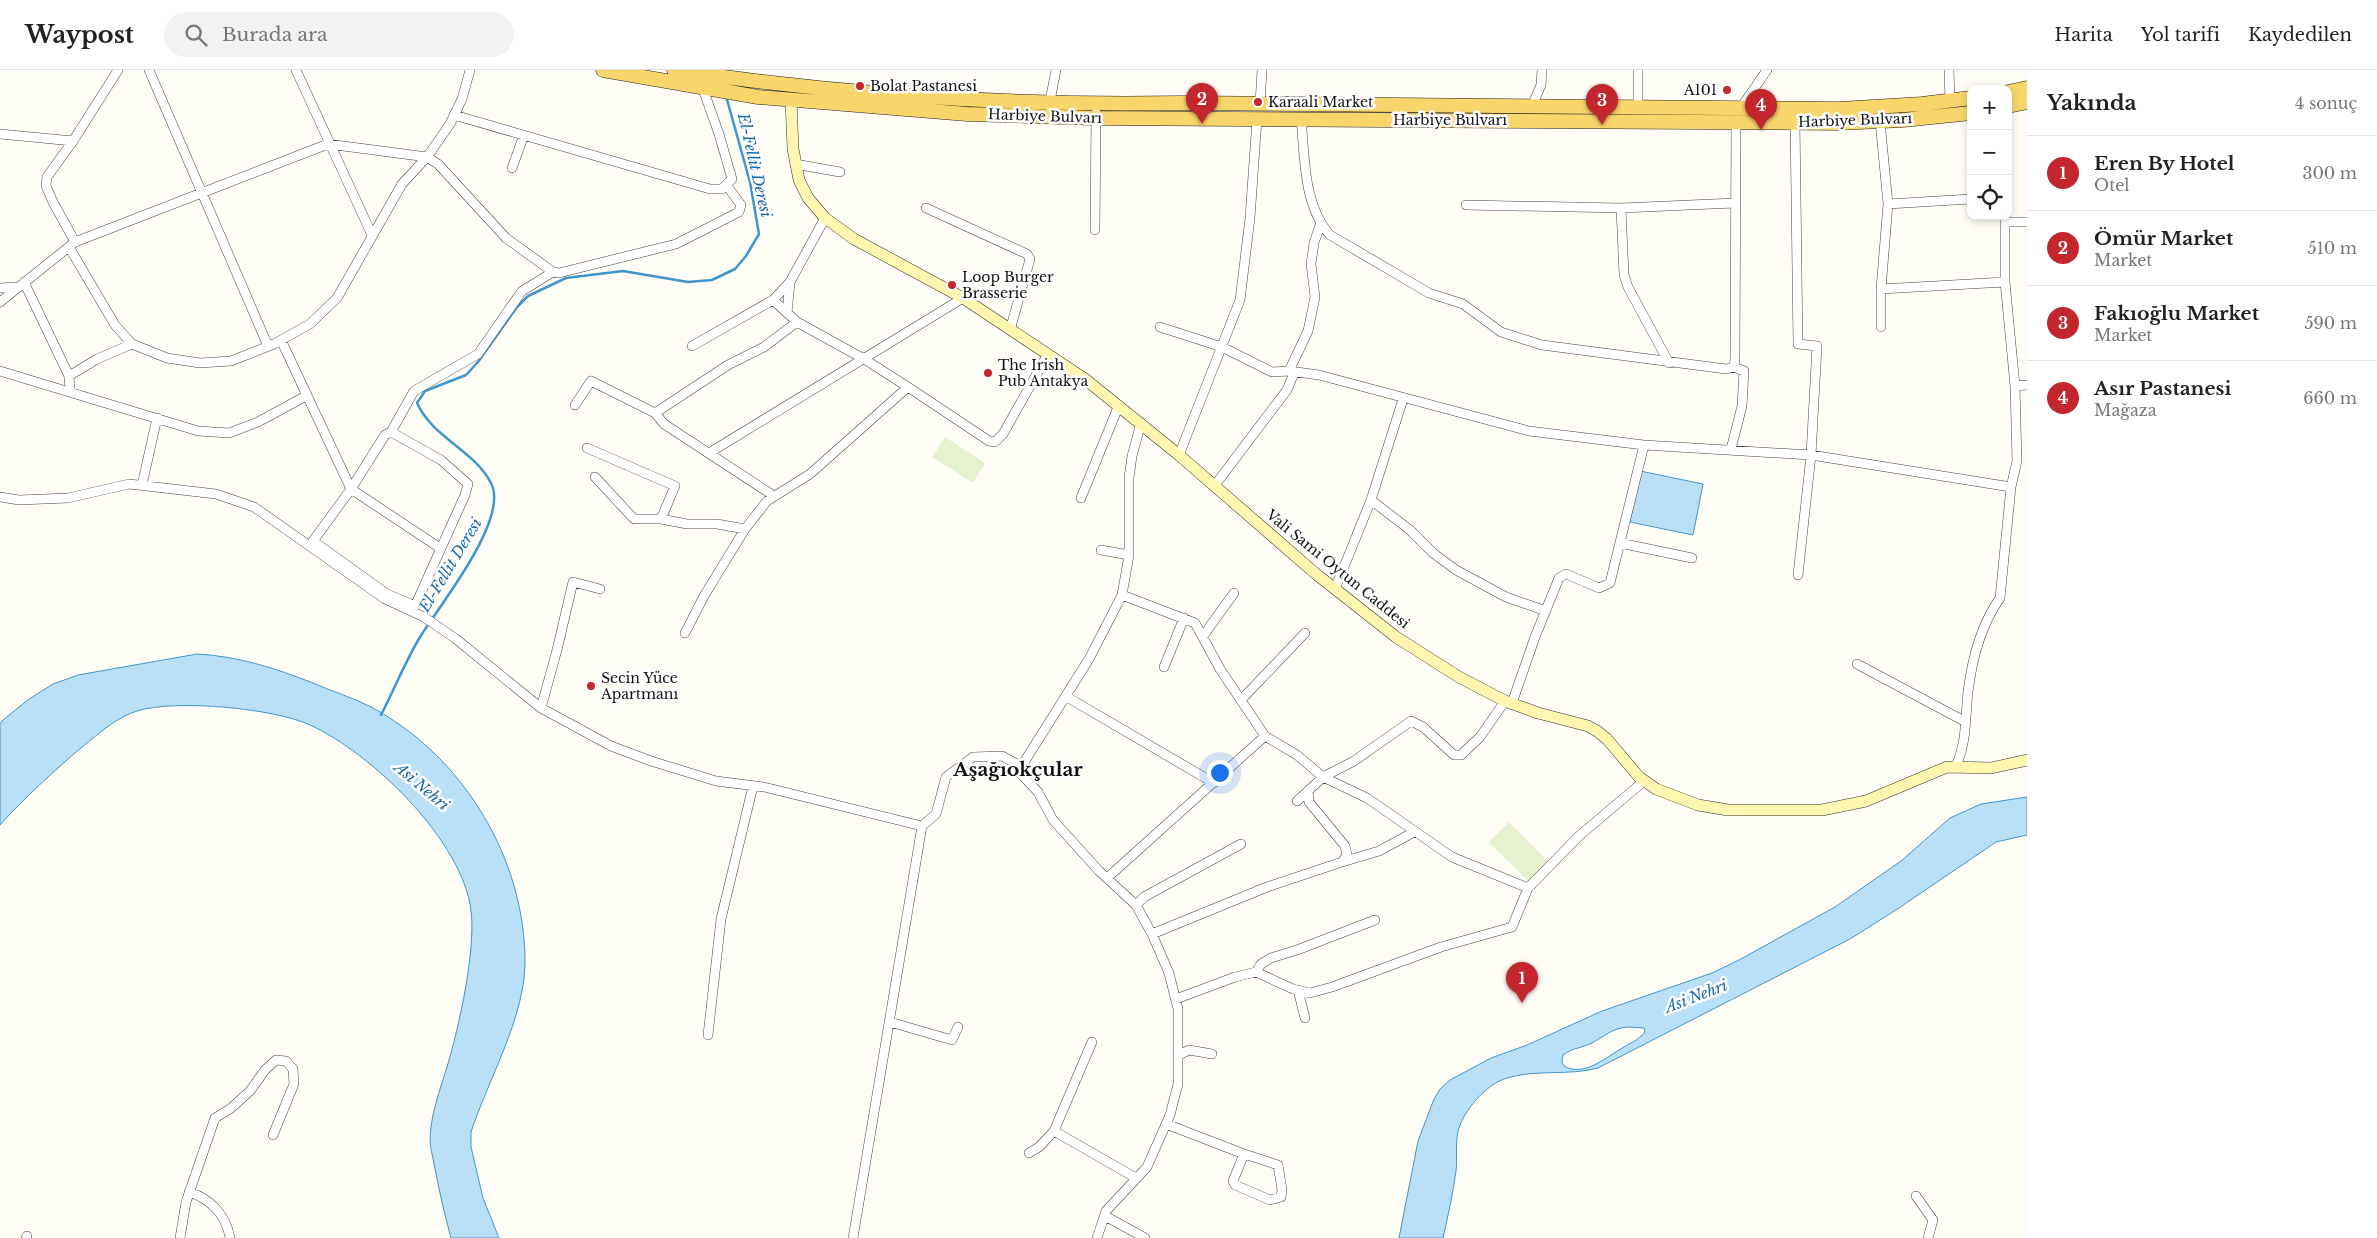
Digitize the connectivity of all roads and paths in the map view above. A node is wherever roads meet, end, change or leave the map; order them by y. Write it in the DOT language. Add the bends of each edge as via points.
graph roads {
  1 [pos="118,70"];
  2 [pos="150,70"];
  3 [pos="296,70"];
  4 [pos="470,70"];
  5 [pos="602,70"];
  6 [pos="674,70"];
  7 [pos="1056,70"];
  8 [pos="1262,70"];
  9 [pos="1542,70"];
  10 [pos="1638,70"];
  11 [pos="1767,70"];
  12 [pos="1949,70"];
  13 [pos="702,72"];
  14 [pos="2027,88"];
  15 [pos="703,89"];
  16 [pos="2012,91"];
  17 [pos="1967,99"];
  18 [pos="791,100"];
  19 [pos="1950,101"];
  20 [pos="2027,102"];
  21 [pos="1260,104"];
  22 [pos="2012,105"];
  23 [pos="1532,106"];
  24 [pos="1638,108"];
  25 [pos="1049,110"];
  26 [pos="1096,111"];
  27 [pos="1967,113"];
  28 [pos="454,115"];
  29 [pos="1738,115"];
  30 [pos="1257,119"];
  31 [pos="1300,119"];
  32 [pos="1880,121"];
  33 [pos="1795,122"];
  34 [pos="0,134"];
  35 [pos="524,135"];
  36 [pos="73,141"];
  37 [pos="328,144"];
  38 [pos="427,157"];
  39 [pos="795,164"];
  40 [pos="512,168"];
  41 [pos="840,172"];
  42 [pos="727,186"];
  43 [pos="203,192"];
  44 [pos="1967,199"];
  45 [pos="1735,203"];
  46 [pos="1466,204"];
  47 [pos="1888,204"];
  48 [pos="926,208"];
  49 [pos="1621,208"];
  50 [pos="825,218"];
  51 [pos="2006,220"];
  52 [pos="2012,220"];
  53 [pos="2027,222"];
  54 [pos="1320,225"];
  55 [pos="1095,230"];
  56 [pos="372,235"];
  57 [pos="72,244"];
  58 [pos="553,272"];
  59 [pos="790,282"];
  60 [pos="2005,282"];
  61 [pos="21,285"];
  62 [pos="0,288"];
  63 [pos="1880,289"];
  64 [pos="963,298"];
  65 [pos="773,300"];
  66 [pos="0,302"];
  67 [pos="787,313"];
  68 [pos="797,322"];
  69 [pos="1160,327"];
  70 [pos="1880,327"];
  71 [pos="1010,330"];
  72 [pos="281,340"];
  73 [pos="132,344"];
  74 [pos="268,346"];
  75 [pos="692,346"];
  76 [pos="1222,347"];
  77 [pos="1048,354"];
  78 [pos="864,359"];
  79 [pos="1669,363"];
  80 [pos="1734,366"];
  81 [pos="0,371"];
  82 [pos="1292,372"];
  83 [pos="69,376"];
  84 [pos="2027,385"];
  85 [pos="2015,386"];
  86 [pos="908,388"];
  87 [pos="70,391"];
  88 [pos="306,396"];
  89 [pos="1403,399"];
  90 [pos="1119,404"];
  91 [pos="575,405"];
  92 [pos="655,413"];
  93 [pos="156,418"];
  94 [pos="1141,423"];
  95 [pos="392,432"];
  96 [pos="1644,445"];
  97 [pos="587,448"];
  98 [pos="1731,449"];
  99 [pos="709,453"];
  100 [pos="1179,455"];
  101 [pos="1811,455"];
  102 [pos="595,477"];
  103 [pos="142,485"];
  104 [pos="1215,485"];
  105 [pos="2011,487"];
  106 [pos="351,489"];
  107 [pos="774,496"];
  108 [pos="0,497"];
  109 [pos="1082,498"];
  110 [pos="1371,500"];
  111 [pos="661,519"];
  112 [pos="745,529"];
  113 [pos="1620,543"];
  114 [pos="440,548"];
  115 [pos="1101,550"];
  116 [pos="1129,554"];
  117 [pos="1692,558"];
  118 [pos="1798,575"];
  119 [pos="600,589"];
  120 [pos="1335,589"];
  121 [pos="1234,593"];
  122 [pos="1122,595"];
  123 [pos="1546,610"];
  124 [pos="1184,618"];
  125 [pos="1305,633"];
  126 [pos="685,634"];
  127 [pos="1203,636"];
  128 [pos="1857,664"];
  129 [pos="1164,667"];
  130 [pos="1067,697"];
  131 [pos="1241,700"];
  132 [pos="1509,702"];
  133 [pos="541,708"];
  134 [pos="1966,722"];
  135 [pos="1265,736"];
  136 [pos="2027,760"];
  137 [pos="1956,766"];
  138 [pos="1022,767"];
  139 [pos="1323,777"];
  140 [pos="1644,781"];
  141 [pos="1214,783"];
  142 [pos="753,786"];
  143 [pos="1308,791"];
  144 [pos="1297,801"];
  145 [pos="922,826"];
  146 [pos="1414,832"];
  147 [pos="1241,844"];
  148 [pos="1342,862"];
  149 [pos="1107,878"];
  150 [pos="1528,888"];
  151 [pos="1136,905"];
  152 [pos="1375,920"];
  153 [pos="1152,934"];
  154 [pos="1256,972"];
  155 [pos="1298,990"];
  156 [pos="1176,999"];
  157 [pos="1305,1018"];
  158 [pos="890,1022"];
  159 [pos="958,1027"];
  160 [pos="708,1035"];
  161 [pos="1092,1042"];
  162 [pos="1212,1054"];
  163 [pos="1179,1055"];
  164 [pos="1166,1124"];
  165 [pos="1054,1131"];
  166 [pos="273,1135"];
  167 [pos="1029,1152"];
  168 [pos="1244,1154"];
  169 [pos="1136,1178"];
  170 [pos="189,1192"];
  171 [pos="1916,1196"];
  172 [pos="1105,1216"];
  173 [pos="180,1238"];
  174 [pos="230,1238"];
  175 [pos="853,1238"];
  176 [pos="1097,1238"];
  177 [pos="1145,1238"];
  178 [pos="1928,1238"];
  1 -- 36 [label="street"];
  2 -- 43 [label="street"];
  3 -- 37 [label="street"];
  4 -- 28 [label="street"];
  5 -- 15 [label="main road, Harbiye Bulvarı"];
  6 -- 13 [label="main road, Harbiye Bulvarı"];
  7 -- 25 [label="street"];
  8 -- 21 [label="street"];
  9 -- 23 [label="street"];
  10 -- 24 [label="street"];
  11 -- 29 [label="street"];
  12 -- 19 [label="street"];
  13 -- 25 [label="main road, Harbiye Bulvarı" via="868,94"];
  14 -- 16 [label="main road"];
  15 -- 18 [label="main road, Harbiye Bulvarı"];
  15 -- 42 [label="street" via="732,179"];
  17 -- 19 [label="main road, Harbiye Bulvarı"];
  18 -- 25 [label="main road, Harbiye Bulvarı" via="916,111"];
  18 -- 39 [label="street, Vali Sami Oytun Caddesi"];
  19 -- 29 [label="main road, Harbiye Bulvarı"];
  20 -- 22 [label="main road"];
  21 -- 23 [label="main road, Harbiye Bulvarı"];
  21 -- 26 [label="main road, Harbiye Bulvarı"];
  23 -- 24 [label="main road, Harbiye Bulvarı"];
  24 -- 29 [label="main road, Harbiye Bulvarı"];
  25 -- 26 [label="main road, Harbiye Bulvarı"];
  26 -- 30 [label="main road, Harbiye Bulvarı"];
  26 -- 55 [label="street"];
  27 -- 32 [label="main road, Harbiye Bulvarı"];
  28 -- 35 [label="street"];
  28 -- 38 [label="street"];
  29 -- 31 [label="main road, Harbiye Bulvarı"];
  29 -- 33 [label="main road, Harbiye Bulvarı"];
  29 -- 45 [label="street"];
  30 -- 31 [label="main road, Harbiye Bulvarı"];
  30 -- 76 [label="street" via="1240,300"];
  31 -- 54 [label="street" via="1310,198"];
  32 -- 33 [label="main road, Harbiye Bulvarı"];
  32 -- 47 [label="street"];
  33 -- 101 [label="street" via="1798,344 1816,346"];
  34 -- 36 [label="street"];
  35 -- 40 [label="street"];
  35 -- 42 [label="street" via="710,189"];
  36 -- 57 [label="street" via="47,177 46,186"];
  37 -- 38 [label="street"];
  37 -- 43 [label="street"];
  37 -- 56 [label="street"];
  38 -- 56 [label="street" via="402,184"];
  38 -- 58 [label="street" via="438,164 506,238"];
  39 -- 41 [label="street"];
  39 -- 50 [label="street, Vali Sami Oytun Caddesi" via="802,189"];
  42 -- 58 [label="street" via="741,205 739,212 698,234 656,250"];
  43 -- 57 [label="street"];
  43 -- 74 [label="street"];
  44 -- 47 [label="street"];
  45 -- 49 [label="street"];
  45 -- 80 [label="street"];
  46 -- 49 [label="street"];
  47 -- 63 [label="street"];
  48 -- 71 [label="street" via="1027,254 1030,259"];
  49 -- 79 [label="street" via="1628,287"];
  50 -- 59 [label="street"];
  50 -- 64 [label="street, Vali Sami Oytun Caddesi" via="854,239"];
  51 -- 60 [label="street"];
  52 -- 53 [label="street"];
  54 -- 79 [label="street" via="1330,235 1429,293 1464,304 1501,332 1542,345"];
  54 -- 82 [label="street" via="1311,264 1316,297"];
  56 -- 72 [label="street" via="337,298 310,324"];
  57 -- 61 [label="street"];
  57 -- 73 [label="street" via="116,325"];
  58 -- 95 [label="street" via="522,291 478,354 414,391"];
  59 -- 65 [label="street"];
  59 -- 67 [label="street"];
  60 -- 63 [label="street"];
  60 -- 85 [label="street"];
  61 -- 62 [label="street"];
  61 -- 66 [label="street"];
  61 -- 83 [label="street"];
  63 -- 70 [label="street"];
  64 -- 71 [label="street, Vali Sami Oytun Caddesi"];
  64 -- 78 [label="street"];
  65 -- 67 [label="street"];
  65 -- 75 [label="street"];
  67 -- 68 [label="street"];
  68 -- 78 [label="street"];
  68 -- 92 [label="street" via="764,347 728,365"];
  69 -- 76 [label="street"];
  71 -- 77 [label="street, Vali Sami Oytun Caddesi"];
  72 -- 74 [label="street"];
  72 -- 88 [label="street"];
  73 -- 74 [label="street" via="167,358 200,363 230,361"];
  73 -- 83 [label="street"];
  76 -- 82 [label="street" via="1272,372"];
  76 -- 100 [label="street"];
  77 -- 86 [label="street" via="1003,434 995,442"];
  77 -- 90 [label="street, Vali Sami Oytun Caddesi"];
  78 -- 86 [label="street"];
  78 -- 99 [label="street"];
  79 -- 80 [label="street" via="1726,369"];
  80 -- 98 [label="street" via="1744,371 1742,406"];
  81 -- 87 [label="street"];
  82 -- 89 [label="street" via="1319,375"];
  82 -- 104 [label="street" via="1287,390"];
  83 -- 87 [label="street"];
  84 -- 85 [label="street"];
  85 -- 105 [label="street" via="2017,461"];
  86 -- 107 [label="street" via="810,474"];
  87 -- 93 [label="street"];
  88 -- 93 [label="street" via="258,422 229,433 198,431"];
  88 -- 106 [label="street"];
  89 -- 96 [label="street" via="1529,431"];
  89 -- 110 [label="street"];
  90 -- 94 [label="street, Vali Sami Oytun Caddesi"];
  90 -- 109 [label="street"];
  91 -- 92 [label="street" via="591,382"];
  92 -- 99 [label="street" via="664,424"];
  93 -- 103 [label="street"];
  94 -- 100 [label="street, Vali Sami Oytun Caddesi"];
  94 -- 116 [label="street" via="1129,478"];
  95 -- 106 [label="street" via="385,435"];
  95 -- 114 [label="street" via="441,460 468,484 466,495"];
  96 -- 98 [label="street"];
  96 -- 113 [label="street"];
  97 -- 111 [label="street" via="674,486"];
  98 -- 101 [label="street"];
  99 -- 107 [label="street"];
  100 -- 104 [label="street, Vali Sami Oytun Caddesi"];
  101 -- 105 [label="street"];
  101 -- 118 [label="street"];
  102 -- 111 [label="street" via="634,519"];
  103 -- 108 [label="street" via="129,484 68,498 19,500"];
  103 -- 133 [label="street" via="216,494 254,506 385,599 426,618 456,639"];
  104 -- 120 [label="street, Vali Sami Oytun Caddesi"];
  105 -- 134 [label="street" via="2000,598 1990,612 1972,666"];
  106 -- 114 [label="street"];
  106 -- 114 [label="street" via="313,541 387,594 415,606"];
  107 -- 112 [label="street"];
  110 -- 120 [label="street"];
  110 -- 123 [label="street" via="1456,570 1506,597"];
  111 -- 112 [label="street"];
  112 -- 126 [label="street"];
  113 -- 117 [label="street"];
  113 -- 123 [label="street" via="1610,583 1599,588 1566,574 1559,578"];
  115 -- 116 [label="street"];
  116 -- 122 [label="street"];
  119 -- 133 [label="street" via="573,582"];
  120 -- 132 [label="street, Vali Sami Oytun Caddesi" via="1426,657"];
  121 -- 127 [label="street"];
  122 -- 124 [label="street"];
  122 -- 130 [label="street"];
  123 -- 132 [label="street"];
  124 -- 127 [label="street" via="1196,623"];
  124 -- 129 [label="street"];
  125 -- 131 [label="street"];
  127 -- 131 [label="street"];
  128 -- 134 [label="street"];
  130 -- 138 [label="street"];
  130 -- 141 [label="street"];
  131 -- 135 [label="street"];
  132 -- 139 [label="street" via="1461,755 1454,755 1424,727 1411,721 1354,761"];
  132 -- 140 [label="street, Vali Sami Oytun Caddesi" via="1597,731"];
  133 -- 142 [label="street" via="611,746 651,761 716,781"];
  134 -- 137 [label="street" via="1964,747"];
  135 -- 139 [label="street" via="1297,754"];
  135 -- 141 [label="street"];
  136 -- 137 [label="street, Vali Sami Oytun Caddesi" via="1991,768"];
  137 -- 140 [label="street, Vali Sami Oytun Caddesi" via="1866,802 1822,810 1728,810 1678,799"];
  138 -- 145 [label="street" via="1002,756 973,757 946,777 936,814"];
  138 -- 149 [label="street" via="1020,774 1038,792 1053,820"];
  139 -- 143 [label="street"];
  139 -- 146 [label="street" via="1367,798"];
  140 -- 150 [label="street" via="1579,836"];
  141 -- 149 [label="street"];
  142 -- 145 [label="street"];
  142 -- 160 [label="street" via="721,919"];
  143 -- 144 [label="street"];
  143 -- 148 [label="street" via="1309,802 1322,825 1346,846 1347,855"];
  145 -- 158 [label="street"];
  146 -- 148 [label="street" via="1379,851"];
  146 -- 150 [label="street" via="1452,857"];
  147 -- 151 [label="street" via="1144,897"];
  148 -- 153 [label="street" via="1267,887"];
  149 -- 151 [label="street"];
  150 -- 155 [label="street" via="1512,927 1441,947 1332,987 1310,993"];
  151 -- 153 [label="street"];
  152 -- 154 [label="street" via="1271,958"];
  153 -- 156 [label="street"];
  154 -- 155 [label="street"];
  154 -- 156 [label="street"];
  155 -- 157 [label="street"];
  156 -- 163 [label="street"];
  158 -- 159 [label="street" via="952,1040"];
  158 -- 175 [label="street"];
  161 -- 165 [label="street"];
  162 -- 163 [label="street" via="1189,1050"];
  163 -- 164 [label="street" via="1178,1084"];
  164 -- 168 [label="street"];
  164 -- 169 [label="street" via="1147,1167"];
  165 -- 167 [label="street"];
  165 -- 169 [label="street"];
  166 -- 170 [label="street" via="294,1084 293,1069 286,1061 276,1060 250,1090 215,1118"];
  168 -- 168 [label="street" via="1233,1181 1235,1185 1270,1200 1281,1197 1278,1165"];
  169 -- 172 [label="street"];
  170 -- 173 [label="street"];
  170 -- 174 [label="street" via="212,1204 225,1221"];
  171 -- 178 [label="street" via="1934,1220"];
  172 -- 176 [label="street"];
  172 -- 177 [label="street"];
}
